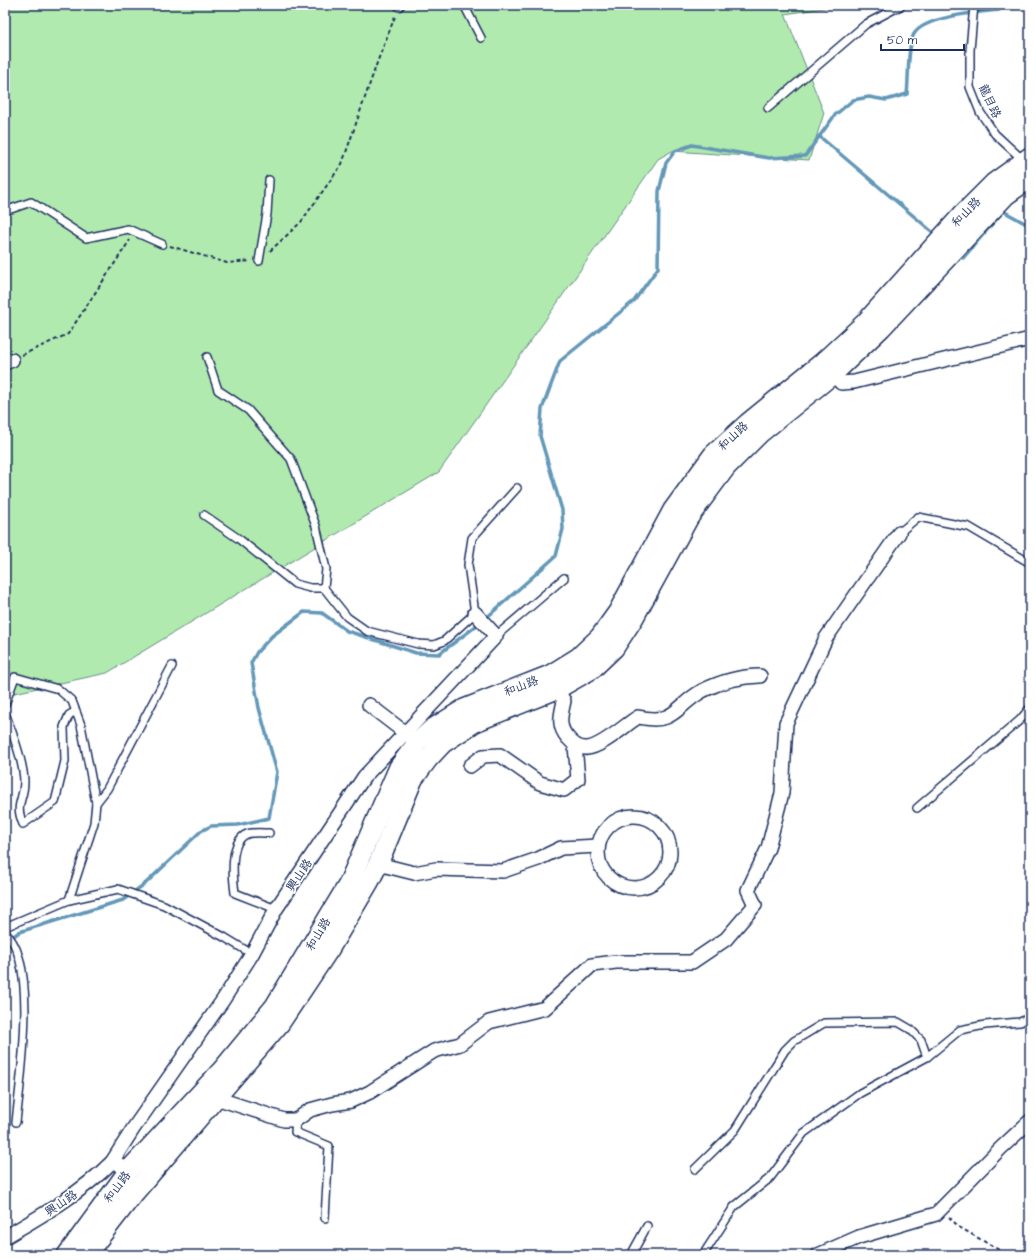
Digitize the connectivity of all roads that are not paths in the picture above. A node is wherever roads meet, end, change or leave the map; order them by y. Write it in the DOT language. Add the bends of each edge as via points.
graph roads {
  1 [pos="464,5"];
  2 [pos="902,5"];
  3 [pos="988,5"];
  4 [pos="974,6"];
  5 [pos="482,38"];
  6 [pos="768,108"];
  7 [pos="1028,161"];
  8 [pos="1030,178"];
  9 [pos="268,180"];
  10 [pos="5,211"];
  11 [pos="162,244"];
  12 [pos="259,261"];
  13 [pos="1030,339"];
  14 [pos="207,357"];
  15 [pos="833,374"];
  16 [pos="517,488"];
  17 [pos="204,515"];
  18 [pos="898,533"];
  19 [pos="1030,563"];
  20 [pos="564,578"];
  21 [pos="324,588"];
  22 [pos="475,613"];
  23 [pos="496,636"];
  24 [pos="172,666"];
  25 [pos="760,676"];
  26 [pos="558,689"];
  27 [pos="5,704"];
  28 [pos="369,704"];
  29 [pos="1030,708"];
  30 [pos="76,711"];
  31 [pos="5,712"];
  32 [pos="412,738"];
  33 [pos="575,746"];
  34 [pos="470,766"];
  35 [pos="96,803"];
  36 [pos="917,808"];
  37 [pos="269,833"];
  38 [pos="598,846"];
  39 [pos="378,864"];
  40 [pos="69,900"];
  41 [pos="276,909"];
  42 [pos="5,927"];
  43 [pos="5,933"];
  44 [pos="252,954"];
  45 [pos="1030,1018"];
  46 [pos="927,1057"];
  47 [pos="216,1098"];
  48 [pos="296,1120"];
  49 [pos="1030,1121"];
  50 [pos="16,1122"];
  51 [pos="112,1162"];
  52 [pos="695,1169"];
  53 [pos="129,1170"];
  54 [pos="324,1218"];
  55 [pos="647,1226"];
  56 [pos="5,1236"];
  57 [pos="67,1255"];
  58 [pos="86,1255"];
  59 [pos="631,1255"];
  60 [pos="704,1255"];
  61 [pos="818,1255"];
  1 -- 5 [label="lane"];
  2 -- 6 [label="lane" via="866,24"];
  3 -- 4 [label="lane"];
  4 -- 7 [label="lane, 龍目路" via="970,87 980,112 995,134"];
  7 -- 32 [label="main road, 和山路" via="994,183 865,323 713,455 673,510 618,612 600,636 579,657 550,675 464,709"];
  8 -- 15 [label="main road, 和山路" via="1006,195 881,328"];
  9 -- 12 [label="lane" via="267,214"];
  10 -- 11 [label="lane" via="31,202 86,238 128,229"];
  13 -- 15 [label="street" via="854,382 841,383"];
  14 -- 21 [label="lane" via="218,390 248,410 291,459 316,526 326,569"];
  15 -- 26 [label="main road, 和山路" via="760,433 726,467 688,517 633,619 614,648 592,669"];
  16 -- 22 [label="lane" via="472,538 468,565"];
  17 -- 21 [label="lane" via="295,584"];
  18 -- 19 [label="lane" via="918,517 969,527"];
  18 -- 48 [label="street" via="826,638 786,723 782,792 768,848 748,890 755,905 726,939 692,962 616,962 592,965 545,1008 489,1022 460,1044 434,1051 370,1092 351,1101 310,1110"];
  20 -- 23 [label="lane"];
  21 -- 22 [label="lane" via="347,617 367,631 418,644 434,645 444,642"];
  22 -- 23 [label="street"];
  23 -- 32 [label="street, 興山路"];
  24 -- 35 [label="lane" via="107,789"];
  25 -- 33 [label="street" via="741,676 702,692 668,718 650,720 638,717 602,742 587,748"];
  26 -- 33 [label="street" via="564,700 560,721 566,736"];
  26 -- 39 [label="main road, 和山路" via="475,722 443,743 413,778"];
  27 -- 30 [label="lane" via="15,677 58,689 72,701"];
  28 -- 32 [label="street"];
  29 -- 36 [label="lane" via="1020,720"];
  30 -- 31 [label="lane" via="70,715 64,727 65,761 55,802 23,824 18,812 24,782 15,738"];
  30 -- 35 [label="lane"];
  32 -- 41 [label="street, 興山路" via="364,777"];
  32 -- 53 [label="main road, 和山路" via="348,885 275,1006 222,1070"];
  33 -- 34 [label="street" via="578,779 564,790 540,783 500,755 483,756"];
  35 -- 40 [label="lane" via="94,823"];
  37 -- 41 [label="lane" via="246,834 236,844 232,872 235,893"];
  38 -- 38 [label="street" via="598,860 604,873 614,882 628,887 641,887 654,881 664,871 669,858 669,844 663,831 653,821 640,816 626,817 613,822 603,833"];
  38 -- 39 [label="street" via="560,848 503,871 436,869 414,873"];
  39 -- 47 [label="main road, 和山路" via="330,948 280,1023"];
  40 -- 42 [label="lane"];
  40 -- 44 [label="lane" via="118,890 164,906"];
  41 -- 44 [label="street, 興山路"];
  43 -- 50 [label="lane" via="10,937 19,958 26,1008"];
  44 -- 51 [label="street, 興山路"];
  45 -- 46 [label="lane" via="1020,1022 960,1030"];
  46 -- 52 [label="lane" via="921,1040 898,1022 824,1023 784,1050 735,1130"];
  46 -- 60 [label="lane" via="860,1093 804,1133 770,1178 734,1207"];
  47 -- 48 [label="street" via="284,1120"];
  47 -- 58 [label="main road, 和山路" via="134,1193"];
  48 -- 54 [label="lane" via="295,1132 329,1146"];
  49 -- 61 [label="street" via="936,1214 859,1237"];
  51 -- 53 [label="street"];
  51 -- 56 [label="street, 興山路" via="94,1181"];
  53 -- 57 [label="main road, 和山路"];
  55 -- 59 [label="lane"];
}
